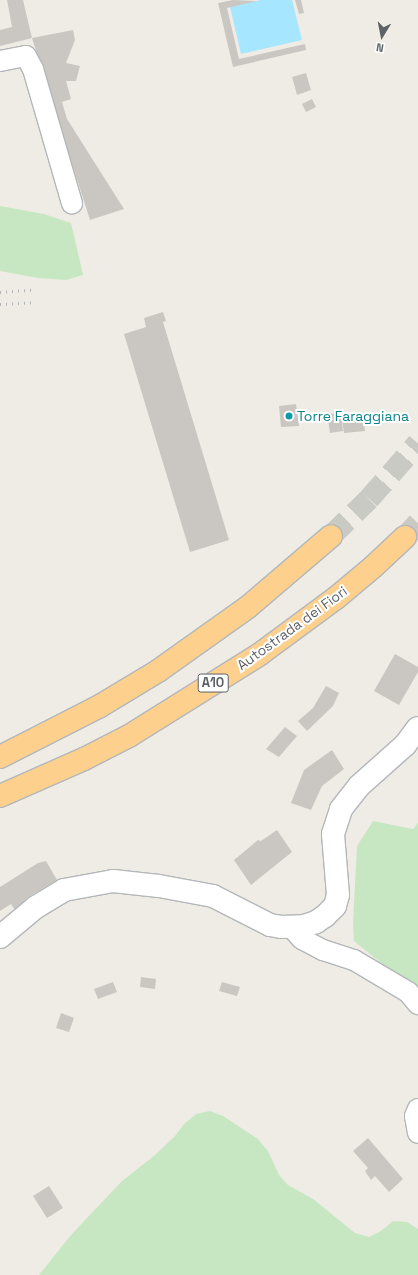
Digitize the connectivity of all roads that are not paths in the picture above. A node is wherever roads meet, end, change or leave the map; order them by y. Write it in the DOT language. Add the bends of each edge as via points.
graph roads {
  1 [pos="0,61"];
  2 [pos="72,203"];
  3 [pos="331,536"];
  4 [pos="404,537"];
  5 [pos="418,728"];
  6 [pos="0,757"];
  7 [pos="0,796"];
  8 [pos="292,928"];
  9 [pos="0,937"];
  10 [pos="418,1004"];
  11 [pos="418,1109"];
  12 [pos="418,1133"];
  1 -- 2 [label="street" via="26,56 33,69"];
  3 -- 6 [label="highway" via="248,606 158,671 94,710"];
  4 -- 7 [label="highway, Autostrada dei Fiori / A10" via="336,598 260,654 129,736"];
  5 -- 8 [label="street" via="406,745 359,786 341,809 333,834 338,895 335,906 316,922"];
  8 -- 9 [label="street" via="270,925 213,896 113,881 64,890 36,907"];
  8 -- 10 [label="street" via="302,939 323,950 354,960 408,992"];
  11 -- 12 [label="street" via="415,1116"];
}
